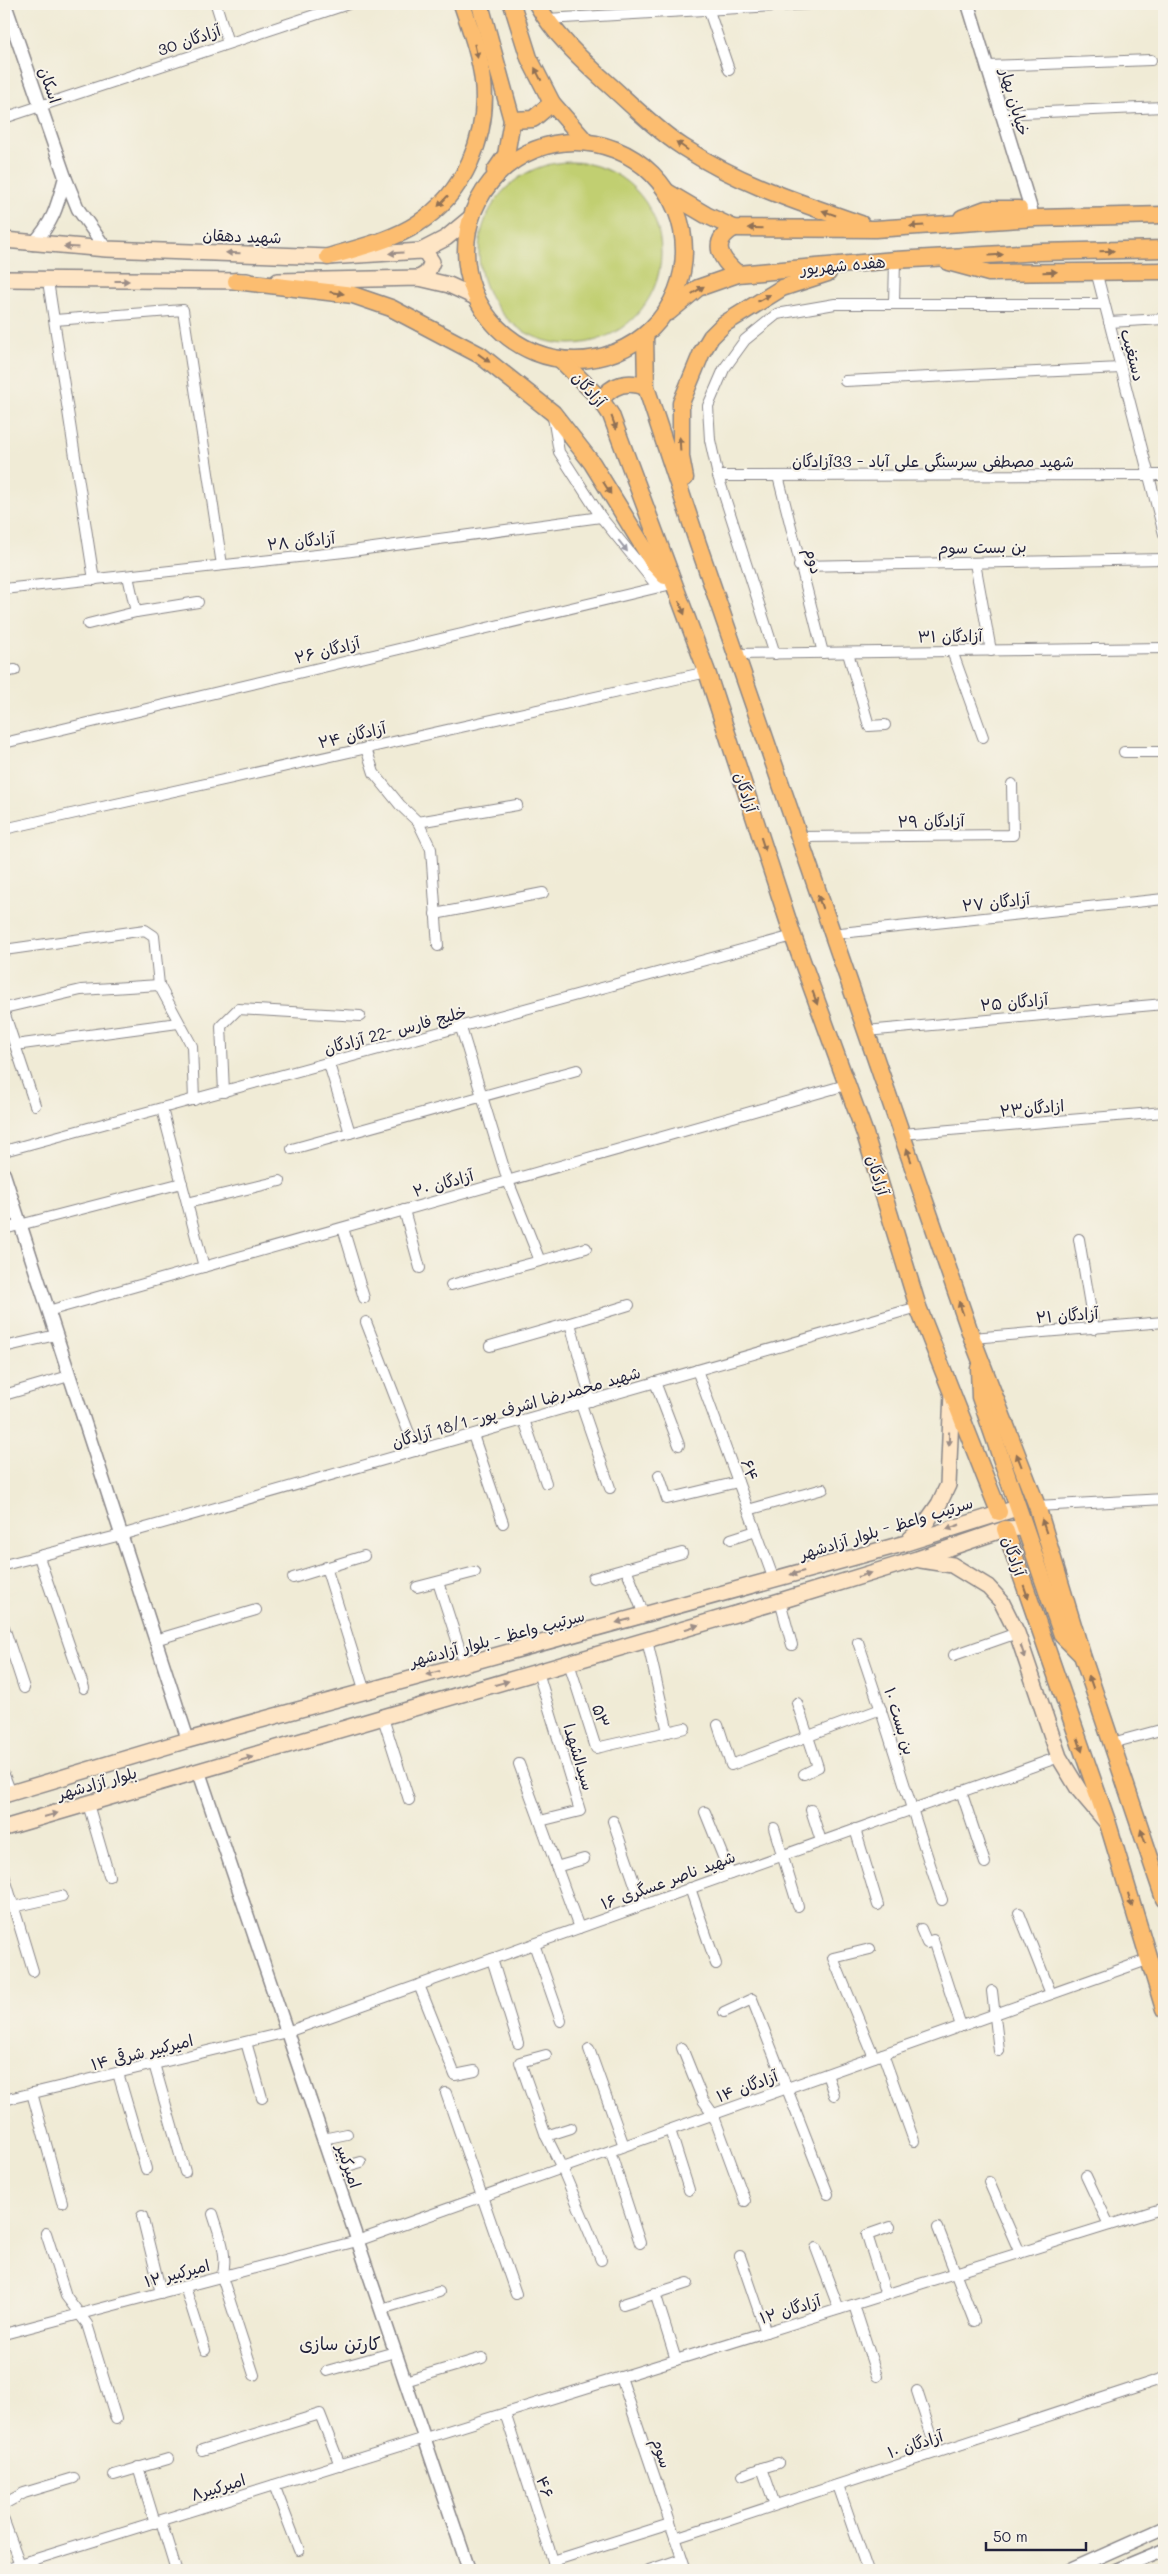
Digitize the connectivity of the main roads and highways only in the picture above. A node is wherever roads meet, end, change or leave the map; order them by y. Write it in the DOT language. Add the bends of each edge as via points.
graph roads {
  1 [pos="462,4"];
  2 [pos="480,4"];
  3 [pos="512,4"];
  4 [pos="538,4"];
  5 [pos="552,103"];
  6 [pos="512,120"];
  7 [pos="586,142"];
  8 [pos="483,190"];
  9 [pos="667,192"];
  10 [pos="1164,207"];
  11 [pos="1033,213"];
  12 [pos="1164,215"];
  13 [pos="469,219"];
  14 [pos="734,228"];
  15 [pos="875,229"];
  16 [pos="4,240"];
  17 [pos="1164,250"];
  18 [pos="421,251"];
  19 [pos="328,257"];
  20 [pos="934,259"];
  21 [pos="857,264"];
  22 [pos="1164,271"];
  23 [pos="738,274"];
  24 [pos="419,278"];
  25 [pos="4,279"];
  26 [pos="236,281"];
  27 [pos="475,297"];
  28 [pos="660,320"];
  29 [pos="645,335"];
  30 [pos="560,359"];
  31 [pos="646,387"];
  32 [pos="601,400"];
  33 [pos="698,544"];
  34 [pos="664,585"];
  35 [pos="979,1355"];
  36 [pos="952,1391"];
  37 [pos="1017,1508"];
  38 [pos="999,1512"];
  39 [pos="1023,1528"];
  40 [pos="1005,1529"];
  41 [pos="906,1543"];
  42 [pos="917,1560"];
  43 [pos="1082,1655"];
  44 [pos="7,1794"];
  45 [pos="1108,1824"];
  46 [pos="4,1828"];
  47 [pos="1164,1899"];
  48 [pos="1164,2009"];
  1 -- 19 [label="main road, one-way" via="483,80 484,116 464,176 443,204 416,225 388,238"];
  2 -- 6 [label="main road"];
  5 -- 3 [label="main road, one-way" via="529,58"];
  15 -- 4 [label="main road, one-way" via="770,192 724,171 682,146 586,63 546,19"];
  5 -- 6 [label="main road" via="533,119"];
  5 -- 7 [label="main road"];
  6 -- 8 [label="main road" via="506,155"];
  7 -- 8 [label="main road" via="556,142 528,151 503,168"];
  7 -- 9 [label="main road" via="625,154 646,167"];
  8 -- 13 [label="main road"];
  9 -- 14 [label="main road, هفده شهریور"];
  9 -- 28 [label="main road" via="680,222 684,250 681,277"];
  10 -- 11 [label="main road"];
  11 -- 12 [label="main road"];
  11 -- 15 [label="main road, هفده شهریور, one-way"];
  13 -- 18 [label="main road, شهید دهقان" via="446,238"];
  13 -- 27 [label="main road" via="465,245 467,272"];
  15 -- 14 [label="main road, هفده شهریور, one-way"];
  14 -- 23 [label="main road" via="722,240 720,254"];
  19 -- 16 [label="main road, شهید دهقان, one-way" via="106,249"];
  20 -- 17 [label="main road, هفده شهریور, one-way" via="1040,252"];
  18 -- 19 [label="main road, شهید دهقان, one-way"];
  18 -- 24 [label="main road" via="432,262 427,273"];
  20 -- 21 [label="main road, هفده شهریور"];
  20 -- 22 [label="main road, one-way" via="989,273"];
  21 -- 23 [label="main road, هفده شهریور"];
  33 -- 21 [label="main road, one-way" via="681,458 680,428 681,403 702,352 724,324 756,302 782,288"];
  28 -- 23 [label="main road, هفده شهریور, one-way" via="698,288"];
  24 -- 26 [label="main road"];
  24 -- 27 [label="main road" via="449,285"];
  25 -- 26 [label="main road, one-way"];
  26 -- 34 [label="main road, one-way" via="353,295 391,308 480,355 553,413 592,463"];
  27 -- 30 [label="main road" via="496,327 526,348"];
  28 -- 29 [label="main road"];
  29 -- 30 [label="main road" via="620,351 590,359"];
  29 -- 31 [label="main road"];
  30 -- 32 [label="main road, آزادگان"];
  31 -- 32 [label="main road" via="633,383 620,385"];
  31 -- 33 [label="main road"];
  32 -- 34 [label="main road, آزادگان, one-way" via="611,414"];
  35 -- 33 [label="main road, one-way"];
  34 -- 36 [label="main road, آزادگان, one-way" via="707,672 794,936 866,1134 918,1307"];
  35 -- 37 [label="main road" via="980,1397"];
  43 -- 35 [label="main road, one-way" via="1037,1506"];
  36 -- 38 [label="main road, آزادگان"];
  36 -- 41 [label="main road, one-way" via="948,1485 924,1527"];
  37 -- 38 [label="main road, سرتیپ واعظ - بلوار آزادشهر"];
  37 -- 39 [label="main road"];
  38 -- 40 [label="main road, آزادگان"];
  38 -- 41 [label="main road, سرتیپ واعظ - بلوار آزادشهر, one-way"];
  39 -- 40 [label="main road"];
  39 -- 43 [label="main road" via="1062,1635"];
  40 -- 42 [label="main road"];
  40 -- 45 [label="main road, آزادگان, one-way"];
  41 -- 44 [label="main road, سرتیپ واعظ - بلوار آزادشهر, one-way" via="188,1740"];
  42 -- 45 [label="main road, one-way" via="952,1565 988,1587 1001,1601 1017,1633 1059,1756 1079,1790"];
  46 -- 42 [label="main road, بلوار آزادشهر, one-way"];
  47 -- 43 [label="main road, one-way"];
  45 -- 48 [label="main road, آزادگان, one-way"];
}
